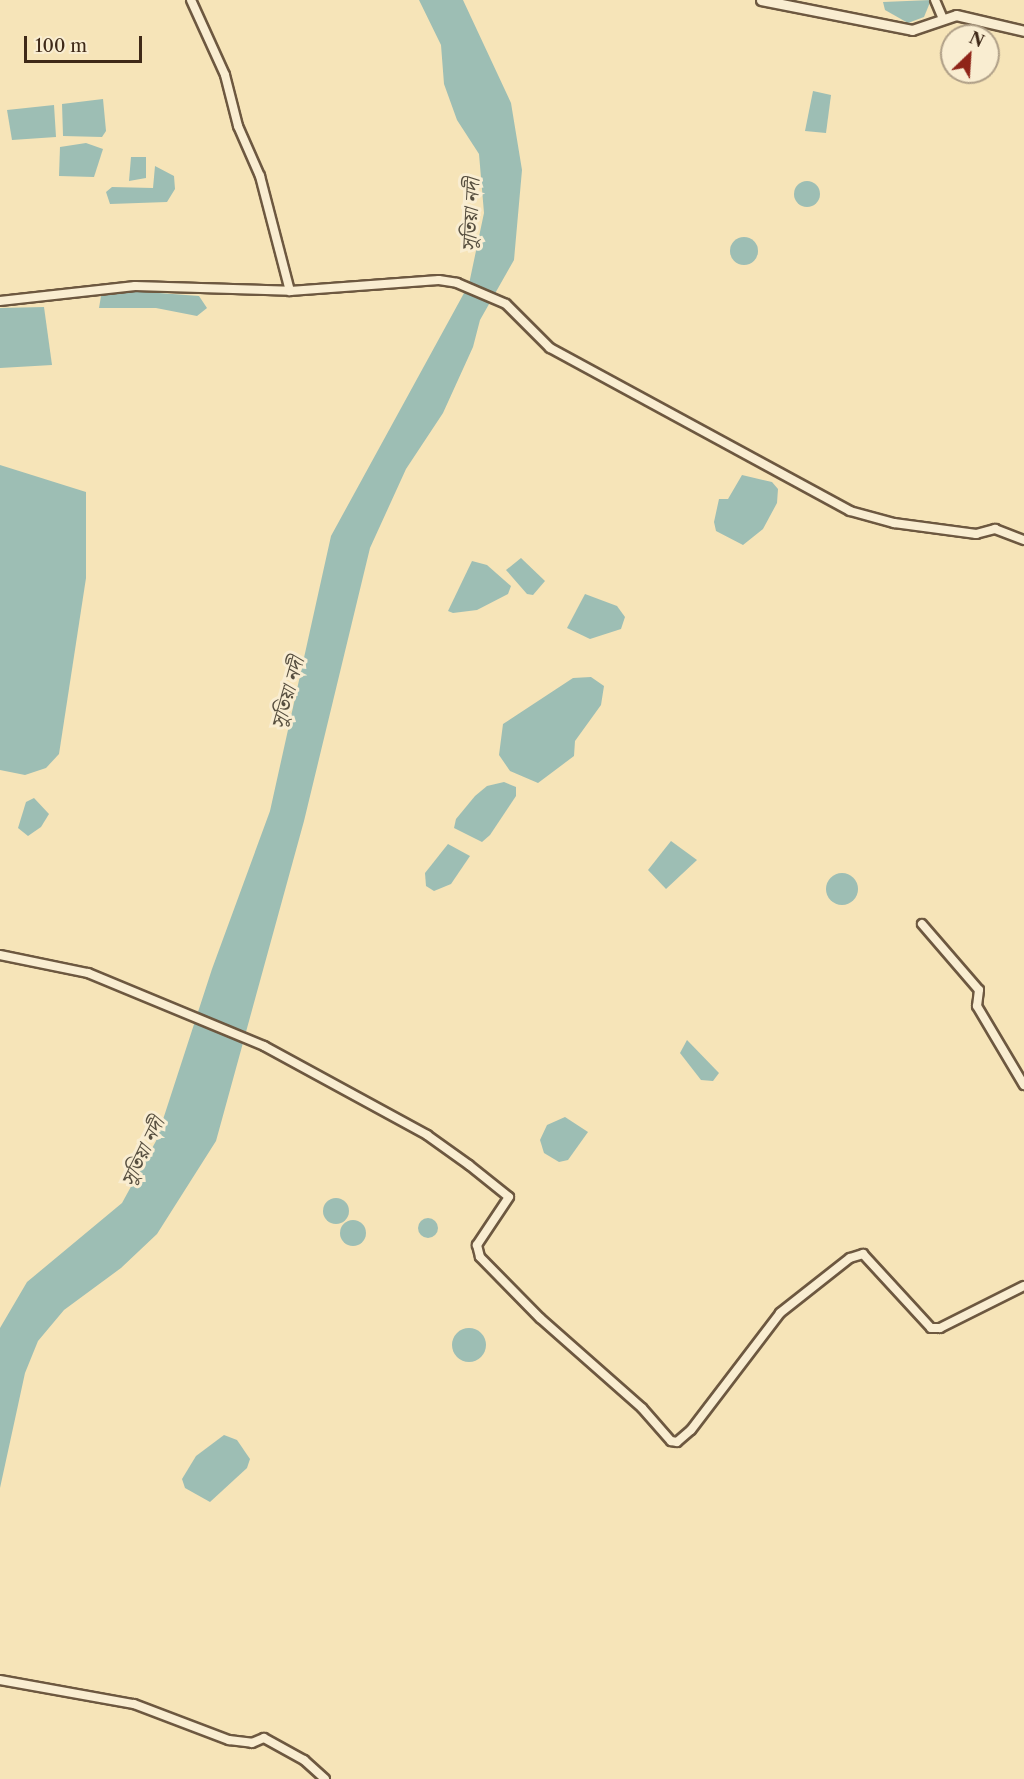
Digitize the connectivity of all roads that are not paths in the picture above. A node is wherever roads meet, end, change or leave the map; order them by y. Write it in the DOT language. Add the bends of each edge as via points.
graph roads {
  1 [pos="191,0"];
  2 [pos="761,0"];
  3 [pos="934,0"];
  4 [pos="944,19"];
  5 [pos="1024,31"];
  6 [pos="290,291"];
  7 [pos="0,301"];
  8 [pos="1024,540"];
  9 [pos="922,924"];
  10 [pos="0,955"];
  11 [pos="1024,1085"];
  12 [pos="1024,1286"];
  13 [pos="0,1680"];
  14 [pos="325,1779"];
  1 -- 6 [label="street" via="225,75 238,126 260,176"];
  2 -- 4 [label="street" via="912,30"];
  3 -- 4 [label="street"];
  4 -- 5 [label="street" via="956,15"];
  6 -- 7 [label="street" via="135,286"];
  6 -- 8 [label="street" via="457,283 506,304 550,348 850,511 894,523 976,534 995,529"];
  9 -- 11 [label="street" via="979,990 977,1006"];
  10 -- 12 [label="street" via="88,973 153,997 264,1046 427,1135 509,1197 477,1245 480,1257 540,1318 642,1408 671,1441 677,1442 691,1430 780,1313 850,1258 863,1254 931,1328 940,1328"];
  13 -- 14 [label="street" via="134,1704 229,1740 252,1743 264,1738 304,1760"];
}
